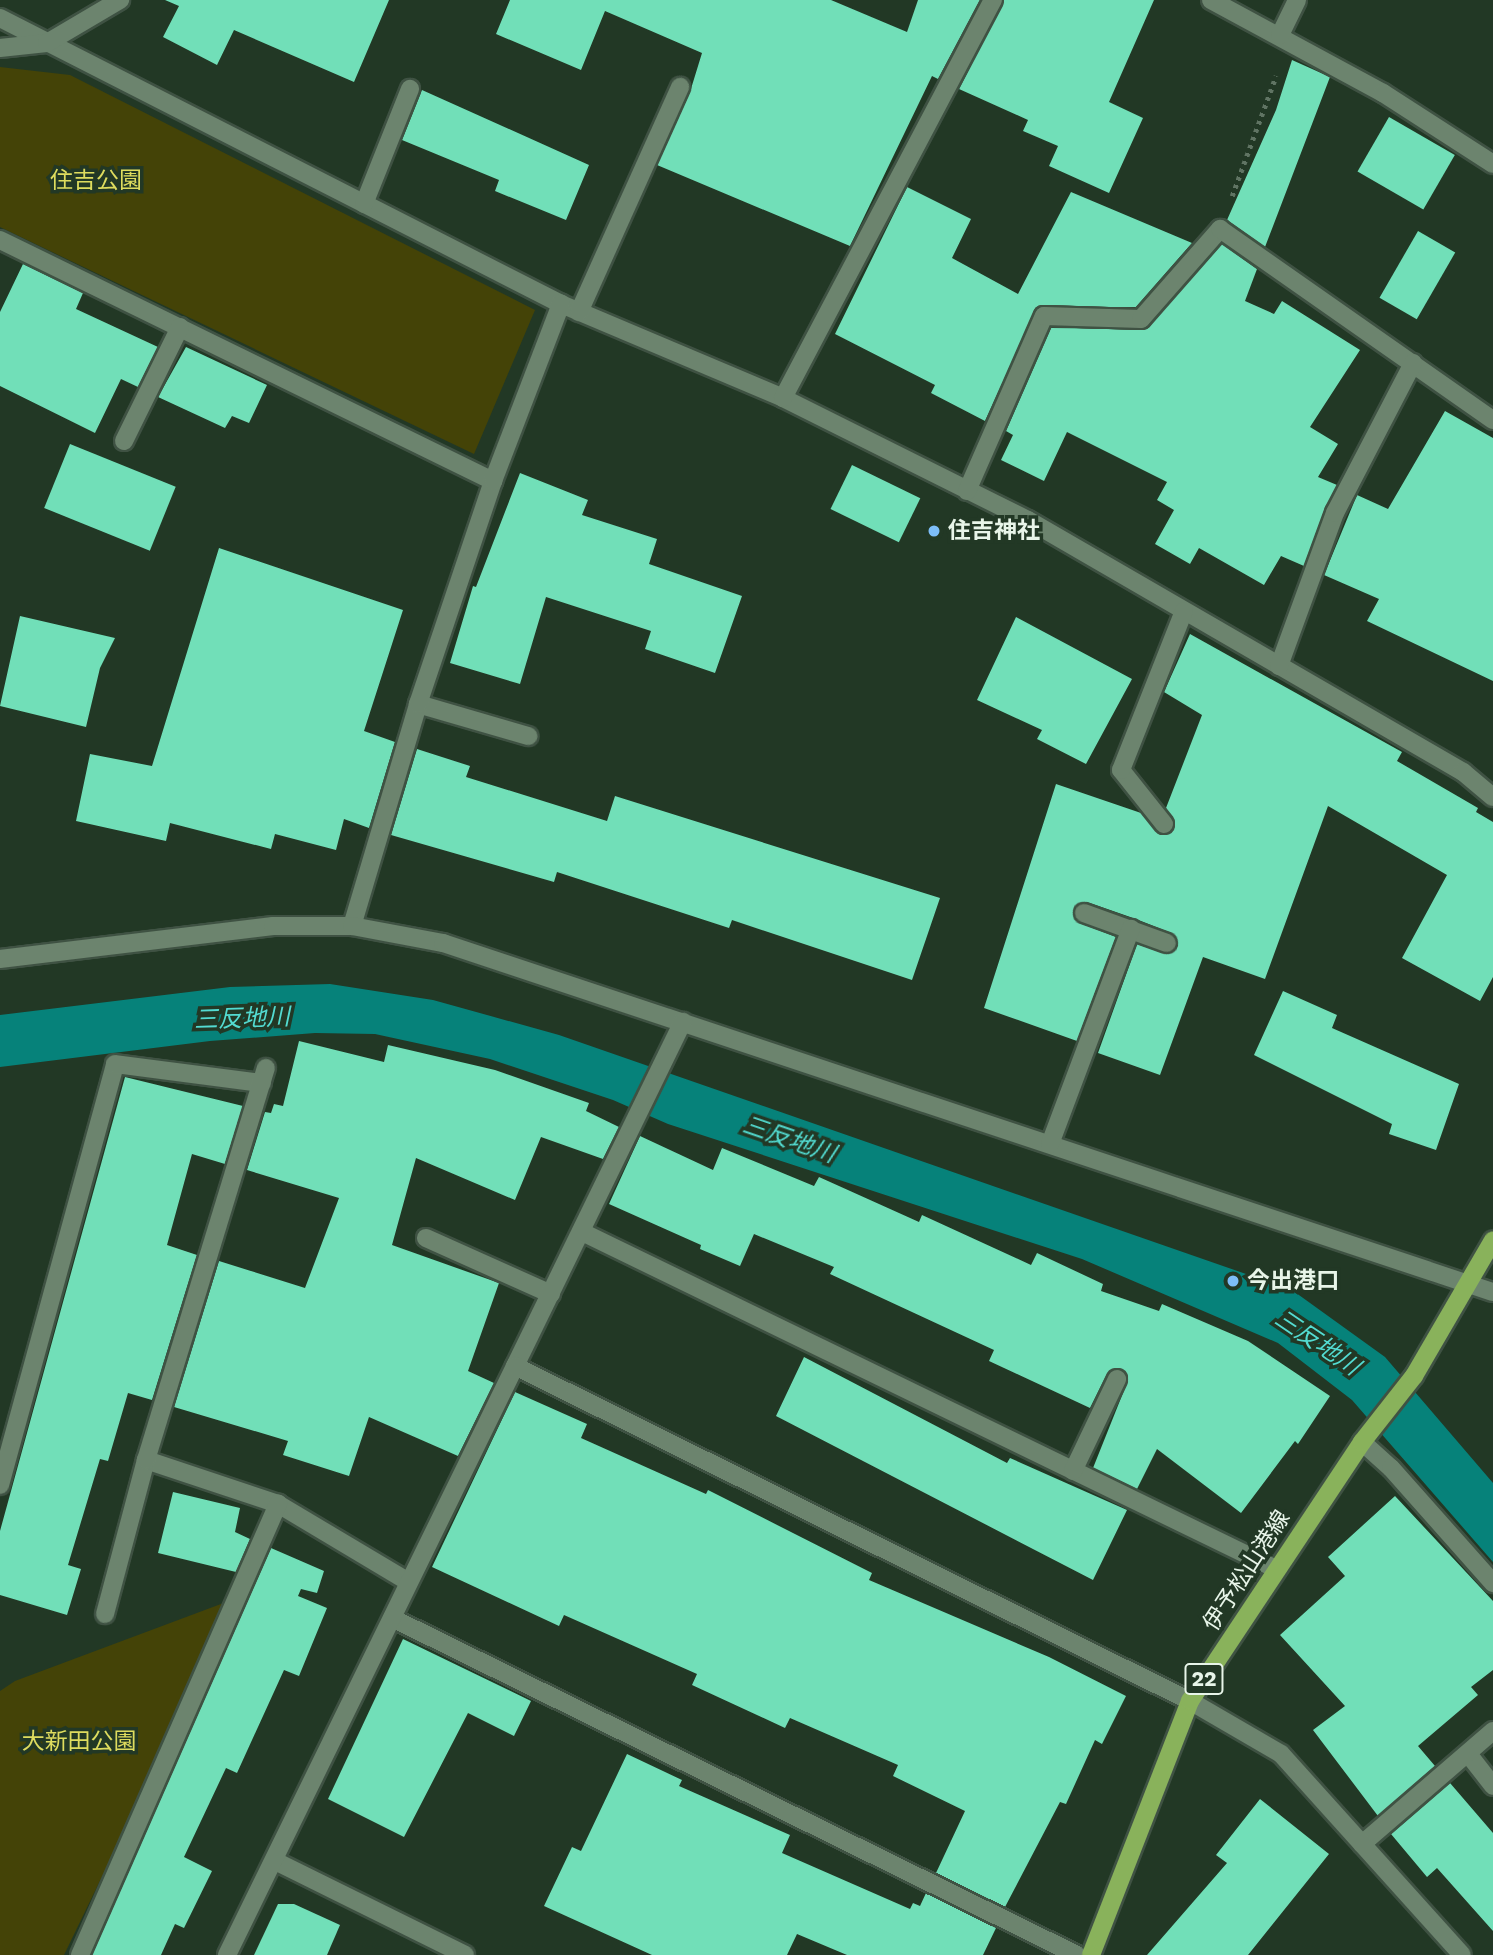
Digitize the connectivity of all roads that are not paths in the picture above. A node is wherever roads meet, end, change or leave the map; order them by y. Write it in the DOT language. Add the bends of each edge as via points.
graph roads {
  1 [pos="120,0"];
  2 [pos="993,0"];
  3 [pos="1211,0"];
  4 [pos="1297,0"];
  5 [pos="0,18"];
  6 [pos="1284,39"];
  7 [pos="47,43"];
  8 [pos="0,48"];
  9 [pos="680,87"];
  10 [pos="410,89"];
  11 [pos="1493,164"];
  12 [pos="365,204"];
  13 [pos="0,240"];
  14 [pos="561,304"];
  15 [pos="579,312"];
  16 [pos="180,327"];
  17 [pos="1413,363"];
  18 [pos="783,398"];
  19 [pos="1493,420"];
  20 [pos="124,441"];
  21 [pos="493,481"];
  22 [pos="967,491"];
  23 [pos="1184,611"];
  24 [pos="1279,666"];
  25 [pos="418,704"];
  26 [pos="528,736"];
  27 [pos="1493,797"];
  28 [pos="1164,824"];
  29 [pos="1084,913"];
  30 [pos="352,926"];
  31 [pos="1131,929"];
  32 [pos="1167,943"];
  33 [pos="0,960"];
  34 [pos="683,1022"];
  35 [pos="1049,1144"];
  36 [pos="582,1232"];
  37 [pos="426,1238"];
  38 [pos="1493,1240"];
  39 [pos="1467,1282"];
  40 [pos="1493,1292"];
  41 [pos="551,1294"];
  42 [pos="515,1366"];
  43 [pos="1117,1379"];
  44 [pos="1366,1437"];
  45 [pos="146,1460"];
  46 [pos="1073,1471"];
  47 [pos="0,1485"];
  48 [pos="278,1504"];
  49 [pos="1276,1569"];
  50 [pos="409,1582"];
  51 [pos="1493,1583"];
  52 [pos="105,1614"];
  53 [pos="392,1618"];
  54 [pos="1190,1701"];
  55 [pos="1493,1731"];
  56 [pos="1469,1755"];
  57 [pos="1493,1786"];
  58 [pos="1362,1844"];
  59 [pos="275,1861"];
  60 [pos="80,1955"];
  61 [pos="227,1955"];
  62 [pos="465,1955"];
  63 [pos="1077,1955"];
  64 [pos="1091,1955"];
  65 [pos="1462,1955"];
  1 -- 7 [label="street"];
  2 -- 18 [label="street"];
  3 -- 6 [label="street"];
  4 -- 6 [label="street"];
  5 -- 7 [label="street"];
  6 -- 11 [label="street" via="1383,93"];
  7 -- 8 [label="street"];
  7 -- 12 [label="street"];
  9 -- 15 [label="street"];
  10 -- 12 [label="street"];
  12 -- 14 [label="street"];
  13 -- 16 [label="street"];
  14 -- 15 [label="street"];
  14 -- 21 [label="street"];
  15 -- 18 [label="street"];
  16 -- 20 [label="street"];
  16 -- 21 [label="street"];
  17 -- 19 [label="street"];
  17 -- 22 [label="street" via="1220,229 1141,319 1044,316"];
  17 -- 24 [label="street" via="1335,513"];
  18 -- 22 [label="street"];
  21 -- 25 [label="street"];
  22 -- 23 [label="street" via="1028,520"];
  23 -- 24 [label="street"];
  23 -- 28 [label="street" via="1121,771"];
  24 -- 27 [label="street" via="1463,772"];
  25 -- 26 [label="street"];
  25 -- 30 [label="street"];
  29 -- 31 [label="street"];
  30 -- 33 [label="street" via="273,926"];
  30 -- 34 [label="street" via="443,943"];
  31 -- 32 [label="street"];
  31 -- 35 [label="street"];
  34 -- 35 [label="street"];
  34 -- 36 [label="street"];
  35 -- 39 [label="street"];
  36 -- 41 [label="street"];
  36 -- 46 [label="street"];
  37 -- 41 [label="street"];
  38 -- 39 [label="main road, 伊予松山港線 / 22"];
  39 -- 40 [label="street"];
  39 -- 44 [label="main road, 伊予松山港線 / 22" via="1414,1376"];
  41 -- 42 [label="street"];
  42 -- 50 [label="street"];
  42 -- 54 [label="street"];
  43 -- 46 [label="street"];
  44 -- 49 [label="main road, 伊予松山港線 / 22"];
  44 -- 51 [label="street"];
  45 -- 47 [label="street" via="264,1076 115,1064"];
  45 -- 48 [label="street"];
  45 -- 52 [label="street"];
  46 -- 49 [label="street"];
  48 -- 50 [label="street"];
  48 -- 60 [label="street"];
  49 -- 54 [label="main road, 伊予松山港線 / 22"];
  50 -- 53 [label="street"];
  53 -- 59 [label="street"];
  53 -- 63 [label="street"];
  54 -- 58 [label="street" via="1281,1754"];
  54 -- 64 [label="main road, 伊予松山港線 / 22"];
  55 -- 56 [label="street"];
  56 -- 57 [label="street"];
  56 -- 58 [label="street"];
  58 -- 65 [label="street"];
  59 -- 61 [label="street"];
  59 -- 62 [label="street"];
}
